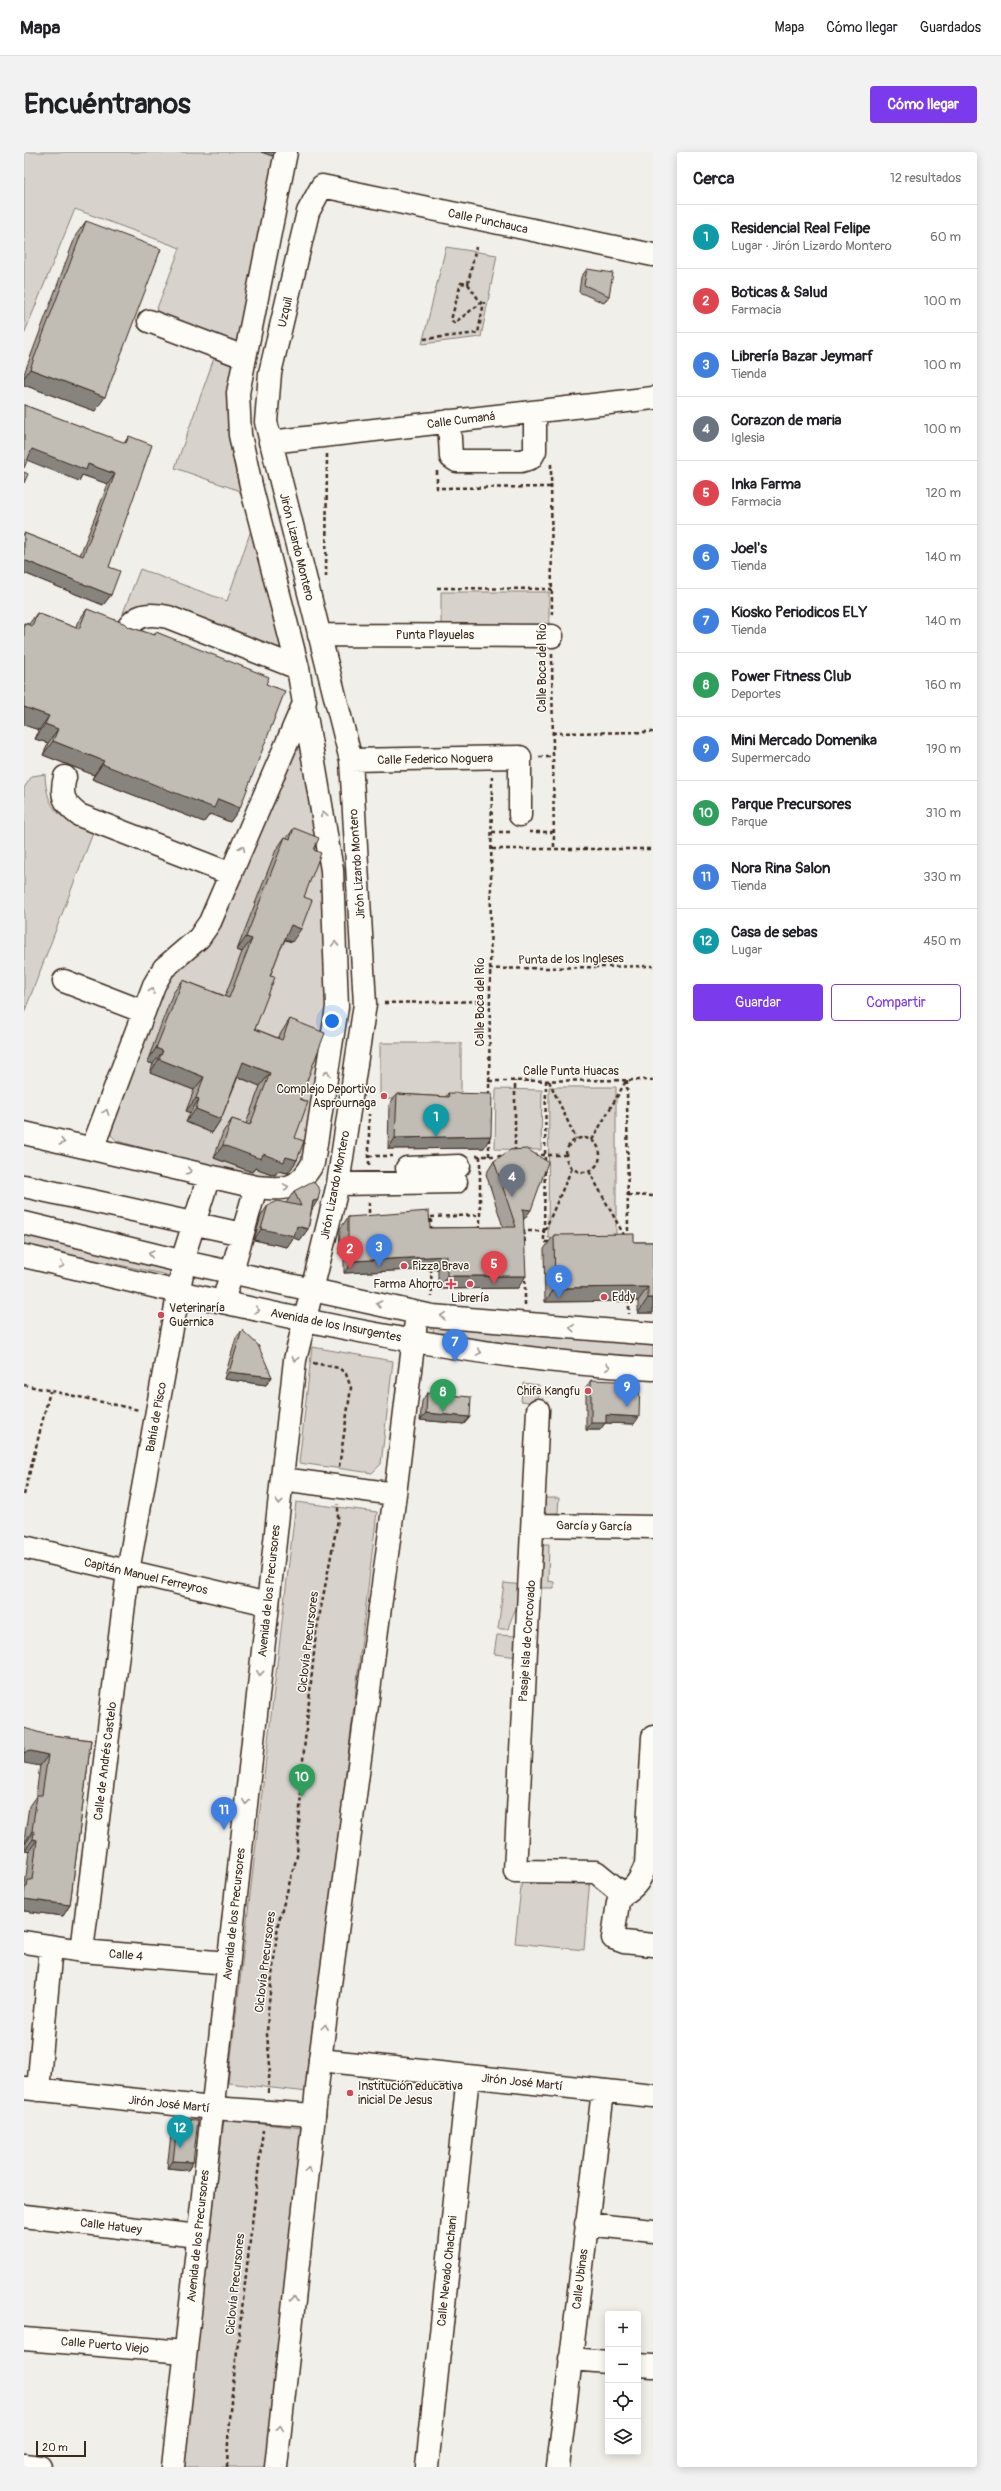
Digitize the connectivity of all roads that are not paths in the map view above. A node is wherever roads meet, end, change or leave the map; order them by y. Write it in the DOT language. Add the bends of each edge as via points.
graph roads {
  1 [pos="286,152"];
  2 [pos="322,186"];
  3 [pos="653,255"];
  4 [pos="149,321"];
  5 [pos="244,357"];
  6 [pos="653,398"];
  7 [pos="535,412"];
  8 [pos="449,421"];
  9 [pos="270,442"];
  10 [pos="126,631"];
  11 [pos="319,635"];
  12 [pos="552,636"];
  13 [pos="298,668"];
  14 [pos="305,701"];
  15 [pos="350,760"];
  16 [pos="65,777"];
  17 [pos="520,815"];
  18 [pos="231,874"];
  19 [pos="64,981"];
  20 [pos="144,1012"];
  21 [pos="24,1133"];
  22 [pos="92,1149"];
  23 [pos="457,1174"];
  24 [pos="209,1176"];
  25 [pos="338,1184"];
  26 [pos="24,1186"];
  27 [pos="256,1187"];
  28 [pos="24,1224"];
  29 [pos="194,1224"];
  30 [pos="242,1234"];
  31 [pos="24,1256"];
  32 [pos="183,1262"];
  33 [pos="230,1271"];
  34 [pos="312,1290"];
  35 [pos="178,1292"];
  36 [pos="223,1302"];
  37 [pos="424,1305"];
  38 [pos="304,1321"];
  39 [pos="653,1334"];
  40 [pos="413,1340"];
  41 [pos="653,1369"];
  42 [pos="538,1410"];
  43 [pos="282,1479"];
  44 [pos="395,1494"];
  45 [pos="534,1525"];
  46 [pos="653,1527"];
  47 [pos="24,1547"];
  48 [pos="128,1571"];
  49 [pos="268,1604"];
  50 [pos="653,1737"];
  51 [pos="623,1894"];
  52 [pos="24,1942"];
  53 [pos="653,1945"];
  54 [pos="52,1947"];
  55 [pos="82,1951"];
  56 [pos="228,1964"];
  57 [pos="320,2060"];
  58 [pos="468,2076"];
  59 [pos="31,2089"];
  60 [pos="603,2091"];
  61 [pos="653,2096"];
  62 [pos="212,2108"];
  63 [pos="314,2115"];
  64 [pos="24,2216"];
  65 [pos="586,2224"];
  66 [pos="653,2231"];
  67 [pos="198,2236"];
  68 [pos="24,2338"];
  69 [pos="185,2352"];
  70 [pos="570,2359"];
  71 [pos="605,2362"];
  72 [pos="641,2365"];
  73 [pos="653,2366"];
  74 [pos="24,2465"];
  75 [pos="40,2467"];
  76 [pos="173,2467"];
  77 [pos="276,2467"];
  78 [pos="427,2467"];
  79 [pos="558,2467"];
  1 -- 5 [label="street"];
  2 -- 3 [label="street, Calle Punchauca"];
  2 -- 9 [label="street, Uzquil" via="308,212 270,373 266,422"];
  4 -- 5 [label="street"];
  5 -- 13 [label="street" via="238,393 240,434"];
  6 -- 7 [label="street, Calle Cumaná"];
  7 -- 8 [label="street, Calle Cumaná"];
  7 -- 8 [label="street" via="535,451 531,458 521,461 457,462 451,457"];
  8 -- 9 [label="street, Calle Cumaná"];
  9 -- 11 [label="street, Jirón Lizardo Montero"];
  10 -- 13 [label="street" via="138,616 152,614 168,617"];
  11 -- 12 [label="street, Punta Playuelas"];
  11 -- 15 [label="street, Jirón Lizardo Montero"];
  13 -- 14 [label="street"];
  18 -- 14 [label="street, one-way"];
  27 -- 14 [label="street, one-way" via="291,1187 304,1178 313,1163 338,1007 332,870"];
  15 -- 17 [label="street, Calle Federico Noguera" via="520,757"];
  15 -- 25 [label="street, Jirón Lizardo Montero" via="365,1004"];
  16 -- 18 [label="street" via="62,797 79,815"];
  20 -- 18 [label="street, one-way" via="164,968 200,938 210,922"];
  19 -- 20 [label="street"];
  22 -- 20 [label="street, one-way"];
  21 -- 22 [label="street, one-way"];
  22 -- 24 [label="street, one-way"];
  23 -- 25 [label="street" via="396,1183"];
  24 -- 27 [label="street"];
  24 -- 29 [label="street, Bahía de Pisco"];
  25 -- 34 [label="street, Jirón Lizardo Montero"];
  26 -- 29 [label="street"];
  27 -- 30 [label="street"];
  32 -- 28 [label="street, one-way"];
  29 -- 30 [label="street"];
  29 -- 32 [label="street, Bahía de Pisco"];
  30 -- 33 [label="street"];
  31 -- 35 [label="street, Avenida de los Insurgentes, one-way"];
  32 -- 33 [label="street"];
  32 -- 35 [label="street, Bahía de Pisco"];
  33 -- 34 [label="street"];
  33 -- 36 [label="street"];
  37 -- 34 [label="street, one-way"];
  34 -- 38 [label="street, Avenida de los Precursores"];
  35 -- 36 [label="street, Avenida de los Insurgentes"];
  35 -- 48 [label="street, Bahía de Pisco"];
  36 -- 38 [label="street, Avenida de los Insurgentes, one-way"];
  39 -- 37 [label="street, one-way" via="524,1324"];
  37 -- 40 [label="street"];
  38 -- 40 [label="street, Avenida de los Insurgentes"];
  38 -- 43 [label="street, Avenida de los Precursores, one-way" via="295,1360"];
  40 -- 41 [label="street, Avenida de los Insurgentes, one-way" via="525,1359"];
  40 -- 44 [label="street"];
  42 -- 45 [label="street, Pasaje Isla de Corcovado"];
  43 -- 44 [label="street"];
  43 -- 49 [label="street, Avenida de los Precursores, one-way"];
  57 -- 44 [label="street, one-way"];
  45 -- 46 [label="street, García y García"];
  45 -- 51 [label="street, Pasaje Isla de Corcovado" via="515,1871 596,1872"];
  47 -- 48 [label="street, Capitán Manuel Ferreyros"];
  48 -- 49 [label="street, Capitán Manuel Ferreyros"];
  48 -- 55 [label="street, Calle de Andrés Castelo"];
  49 -- 56 [label="street, Avenida de los Precursores, one-way"];
  50 -- 51 [label="street" via="646,1865 639,1882"];
  51 -- 53 [label="street" via="618,1902 613,1938 624,1942"];
  52 -- 54 [label="street, Calle 4"];
  54 -- 55 [label="street, Calle 4"];
  54 -- 59 [label="street"];
  55 -- 56 [label="street, Calle 4"];
  56 -- 62 [label="street, Avenida de los Precursores"];
  57 -- 58 [label="street, Jirón José Martí"];
  57 -- 63 [label="street"];
  58 -- 60 [label="street, Jirón José Martí"];
  58 -- 78 [label="street, Calle Nevado Chachani"];
  59 -- 62 [label="street, Jirón José Martí"];
  60 -- 61 [label="street, Jirón José Martí"];
  60 -- 65 [label="street, Calle Ubinas"];
  62 -- 63 [label="street, Jirón José Martí"];
  62 -- 67 [label="street, Avenida de los Precursores"];
  77 -- 63 [label="street, one-way"];
  64 -- 67 [label="street, Calle Hatuey"];
  65 -- 66 [label="street"];
  65 -- 70 [label="street, Calle Ubinas"];
  67 -- 69 [label="street, Avenida de los Precursores"];
  68 -- 69 [label="street, Calle Puerto Viejo"];
  69 -- 76 [label="street, Avenida de los Precursores"];
  70 -- 71 [label="street"];
  70 -- 79 [label="street, Calle Ubinas"];
  72 -- 73 [label="street"];
  74 -- 75 [label="street"];
}
